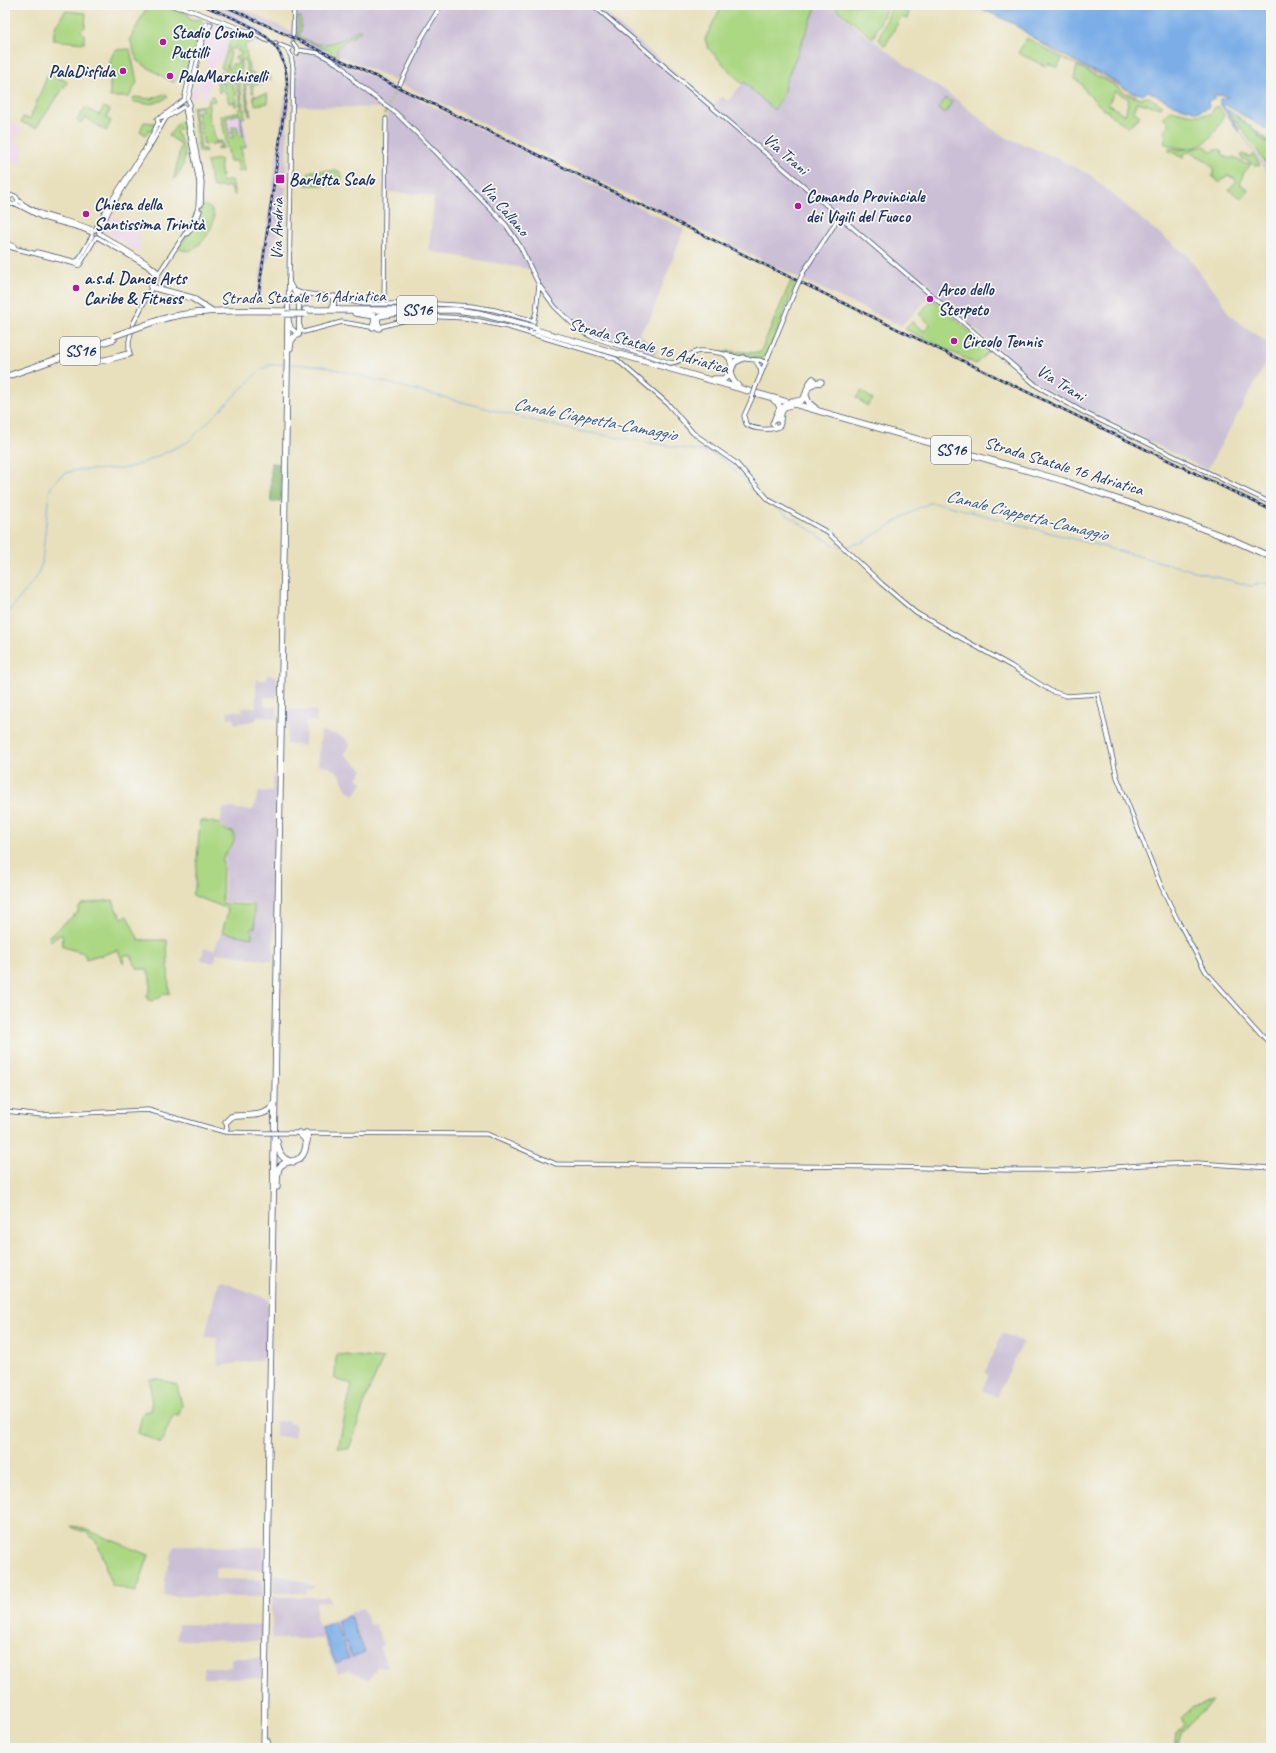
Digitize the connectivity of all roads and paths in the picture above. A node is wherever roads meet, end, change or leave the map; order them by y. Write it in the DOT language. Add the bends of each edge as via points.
graph roads {
  1 [pos="170,5"];
  2 [pos="176,5"];
  3 [pos="294,5"];
  4 [pos="441,5"];
  5 [pos="593,5"];
  6 [pos="210,21"];
  7 [pos="268,41"];
  8 [pos="280,45"];
  9 [pos="292,52"];
  10 [pos="400,84"];
  11 [pos="185,104"];
  12 [pos="164,118"];
  13 [pos="386,119"];
  14 [pos="160,124"];
  15 [pos="5,195"];
  16 [pos="8,199"];
  17 [pos="17,202"];
  18 [pos="833,212"];
  19 [pos="840,218"];
  20 [pos="837,223"];
  21 [pos="848,224"];
  22 [pos="95,234"];
  23 [pos="5,243"];
  24 [pos="5,246"];
  25 [pos="19,247"];
  26 [pos="27,249"];
  27 [pos="78,262"];
  28 [pos="157,273"];
  29 [pos="289,280"];
  30 [pos="539,285"];
  31 [pos="152,287"];
  32 [pos="299,294"];
  33 [pos="308,294"];
  34 [pos="331,297"];
  35 [pos="195,300"];
  36 [pos="299,304"];
  37 [pos="384,304"];
  38 [pos="288,306"];
  39 [pos="313,310"];
  40 [pos="355,311"];
  41 [pos="215,312"];
  42 [pos="305,312"];
  43 [pos="402,312"];
  44 [pos="235,313"];
  45 [pos="188,314"];
  46 [pos="288,316"];
  47 [pos="534,321"];
  48 [pos="159,322"];
  49 [pos="299,325"];
  50 [pos="527,327"];
  51 [pos="376,328"];
  52 [pos="312,330"];
  53 [pos="534,330"];
  54 [pos="297,334"];
  55 [pos="114,337"];
  56 [pos="598,340"];
  57 [pos="97,345"];
  58 [pos="599,345"];
  59 [pos="771,351"];
  60 [pos="129,354"];
  61 [pos="68,355"];
  62 [pos="727,355"];
  63 [pos="743,358"];
  64 [pos="89,360"];
  65 [pos="47,361"];
  66 [pos="733,361"];
  67 [pos="757,361"];
  68 [pos="289,363"];
  69 [pos="766,363"];
  70 [pos="679,372"];
  71 [pos="731,372"];
  72 [pos="5,375"];
  73 [pos="761,375"];
  74 [pos="692,377"];
  75 [pos="805,377"];
  76 [pos="714,381"];
  77 [pos="821,382"];
  78 [pos="809,385"];
  79 [pos="731,386"];
  80 [pos="738,386"];
  81 [pos="806,396"];
  82 [pos="768,398"];
  83 [pos="792,401"];
  84 [pos="815,408"];
  85 [pos="807,409"];
  86 [pos="776,421"];
  87 [pos="763,428"];
  88 [pos="776,428"];
  89 [pos="1271,503"];
  90 [pos="1271,556"];
  91 [pos="1271,1045"];
  92 [pos="275,1092"];
  93 [pos="5,1111"];
  94 [pos="261,1114"];
  95 [pos="225,1127"];
  96 [pos="299,1133"];
  97 [pos="314,1133"];
  98 [pos="274,1134"];
  99 [pos="306,1139"];
  100 [pos="277,1141"];
  101 [pos="293,1162"];
  102 [pos="1271,1168"];
  103 [pos="276,1190"];
  104 [pos="266,1747"];
  1 -- 6 [label="street"];
  2 -- 6 [label="street"];
  3 -- 9 [label="street, Via Andria"];
  4 -- 10 [label="street" via="420,41"];
  5 -- 18 [label="street, Via Trani"];
  6 -- 7 [label="street" via="236,27"];
  6 -- 11 [label="street" via="194,56"];
  8 -- 9 [label="street, Via Callano"];
  9 -- 29 [label="street, Via Andria"];
  9 -- 30 [label="street, Via Callano" via="319,53 344,67 356,83 396,114 436,152 509,230"];
  11 -- 12 [label="street"];
  11 -- 28 [label="street" via="201,193 196,216"];
  12 -- 14 [label="street"];
  12 -- 14 [label="street" via="157,118"];
  13 -- 37 [label="street"];
  14 -- 22 [label="street"];
  15 -- 16 [label="street"];
  16 -- 17 [label="street" via="11,204"];
  16 -- 17 [label="street" via="15,196"];
  17 -- 22 [label="street" via="44,215 82,225"];
  18 -- 19 [label="street, Via Trani"];
  18 -- 20 [label="street"];
  19 -- 20 [label="street"];
  19 -- 21 [label="street, Via Trani"];
  20 -- 21 [label="street"];
  20 -- 59 [label="street, bridge" via="804,271"];
  21 -- 89 [label="street, Via Trani" via="1037,386 1085,414"];
  22 -- 27 [label="street"];
  22 -- 28 [label="street"];
  23 -- 25 [label="street"];
  24 -- 27 [label="street"];
  26 -- 27 [label="street"];
  28 -- 31 [label="street"];
  29 -- 32 [label="main road"];
  29 -- 38 [label="main road"];
  30 -- 47 [label="street"];
  30 -- 56 [label="street, Via Callano" via="555,307 574,325"];
  31 -- 35 [label="highway"];
  31 -- 60 [label="street" via="131,329"];
  32 -- 33 [label="street"];
  32 -- 36 [label="main road"];
  32 -- 38 [label="street" via="292,298"];
  33 -- 34 [label="street"];
  33 -- 36 [label="street" via="302,297"];
  34 -- 37 [label="street" via="363,304"];
  34 -- 39 [label="highway, SS16" via="328,308"];
  34 -- 40 [label="highway, SS16" via="334,308"];
  35 -- 41 [label="highway"];
  35 -- 45 [label="highway" via="198,308"];
  36 -- 49 [label="main road"];
  37 -- 47 [label="street" via="465,305"];
  38 -- 46 [label="main road"];
  39 -- 40 [label="highway, Strada Statale 16 Adriatica / SS16"];
  39 -- 42 [label="highway, Strada Statale 16 Adriatica / SS16"];
  40 -- 42 [label="highway, Strada Statale 16 Adriatica / SS16"];
  40 -- 43 [label="highway, Strada Statale 16 Adriatica / SS16"];
  40 -- 50 [label="highway, Strada Statale 16 Adriatica / SS16" via="456,310 478,313"];
  40 -- 51 [label="highway, SS16" via="374,316"];
  41 -- 44 [label="highway, Strada Statale 16 Adriatica / SS16"];
  41 -- 45 [label="highway, Strada Statale 16 Adriatica / SS16"];
  42 -- 44 [label="highway, Strada Statale 16 Adriatica / SS16"];
  43 -- 50 [label="highway, Strada Statale 16 Adriatica / SS16" via="442,312 477,316"];
  43 -- 51 [label="highway, SS16" via="379,316"];
  44 -- 48 [label="highway, Strada Statale 16 Adriatica / SS16" via="188,316"];
  45 -- 48 [label="highway, Strada Statale 16 Adriatica / SS16"];
  46 -- 54 [label="main road" via="290,327"];
  46 -- 68 [label="highway"];
  47 -- 53 [label="street"];
  48 -- 55 [label="highway, Strada Statale 16 Adriatica / SS16, bridge"];
  49 -- 52 [label="street" via="303,332"];
  49 -- 54 [label="main road"];
  50 -- 53 [label="highway, Strada Statale 16 Adriatica / SS16, bridge"];
  51 -- 52 [label="street" via="345,322"];
  51 -- 53 [label="street" via="420,316 436,315"];
  52 -- 54 [label="street"];
  53 -- 70 [label="highway, Strada Statale 16 Adriatica / SS16"];
  53 -- 76 [label="highway, Strada Statale 16 Adriatica / SS16"];
  53 -- 91 [label="street" via="616,359 668,404 693,433 736,462 769,500 827,532 916,613 1051,691 1066,696 1098,694 1117,777 1161,886 1178,921 1212,980"];
  54 -- 68 [label="highway" via="291,343"];
  55 -- 57 [label="highway, Strada Statale 16 Adriatica / SS16"];
  55 -- 65 [label="highway, Strada Statale 16 Adriatica / SS16"];
  56 -- 58 [label="street"];
  56 -- 62 [label="street, Via Callano" via="671,363 680,362 692,353 698,352"];
  57 -- 61 [label="highway, Strada Statale 16 Adriatica / SS16"];
  57 -- 64 [label="highway" via="87,351 86,356"];
  59 -- 67 [label="street" via="765,358"];
  59 -- 69 [label="street"];
  60 -- 64 [label="highway" via="96,361"];
  61 -- 64 [label="highway" via="81,356"];
  61 -- 65 [label="highway, Strada Statale 16 Adriatica / SS16"];
  62 -- 66 [label="highway"];
  63 -- 66 [label="highway"];
  63 -- 67 [label="street"];
  65 -- 72 [label="highway, Strada Statale 16 Adriatica / SS16"];
  66 -- 71 [label="highway"];
  67 -- 69 [label="street"];
  67 -- 73 [label="street"];
  68 -- 92 [label="highway"];
  68 -- 100 [label="highway"];
  69 -- 73 [label="street"];
  70 -- 74 [label="highway"];
  70 -- 79 [label="highway, Strada Statale 16 Adriatica / SS16"];
  71 -- 76 [label="highway" via="724,379"];
  71 -- 80 [label="highway" via="732,381"];
  73 -- 87 [label="street, bridge" via="745,421 750,427"];
  75 -- 78 [label="highway"];
  76 -- 79 [label="highway" via="725,387"];
  76 -- 80 [label="highway, Strada Statale 16 Adriatica / SS16"];
  77 -- 78 [label="highway"];
  78 -- 81 [label="highway"];
  79 -- 82 [label="highway, Strada Statale 16 Adriatica / SS16"];
  80 -- 83 [label="highway, Strada Statale 16 Adriatica / SS16"];
  81 -- 83 [label="highway" via="799,402"];
  81 -- 84 [label="highway"];
  82 -- 85 [label="highway, Strada Statale 16 Adriatica / SS16"];
  82 -- 86 [label="highway" via="778,403 780,408"];
  83 -- 84 [label="highway, Strada Statale 16 Adriatica / SS16"];
  84 -- 90 [label="highway, Strada Statale 16 Adriatica / SS16" via="1101,490 1197,524"];
  85 -- 86 [label="highway, SS16" via="786,406"];
  85 -- 90 [label="highway, Strada Statale 16 Adriatica / SS16" via="1101,493"];
  86 -- 87 [label="street"];
  86 -- 88 [label="street"];
  86 -- 88 [label="street" via="781,426"];
  87 -- 88 [label="street"];
  92 -- 94 [label="highway" via="272,1107 268,1112"];
  92 -- 98 [label="highway"];
  93 -- 95 [label="street" via="42,1115 148,1110 219,1131"];
  94 -- 95 [label="highway" via="231,1117"];
  94 -- 98 [label="highway" via="269,1116 272,1120"];
  95 -- 96 [label="street, bridge" via="231,1133"];
  96 -- 99 [label="highway"];
  97 -- 99 [label="highway"];
  97 -- 102 [label="street" via="487,1134 556,1164 1016,1170 1077,1170 1197,1164"];
  98 -- 104 [label="highway"];
  99 -- 101 [label="highway" via="304,1156"];
  100 -- 101 [label="highway" via="283,1158"];
  100 -- 103 [label="highway"];
  101 -- 103 [label="highway" via="282,1165 279,1169"];
  103 -- 104 [label="highway"];
}
